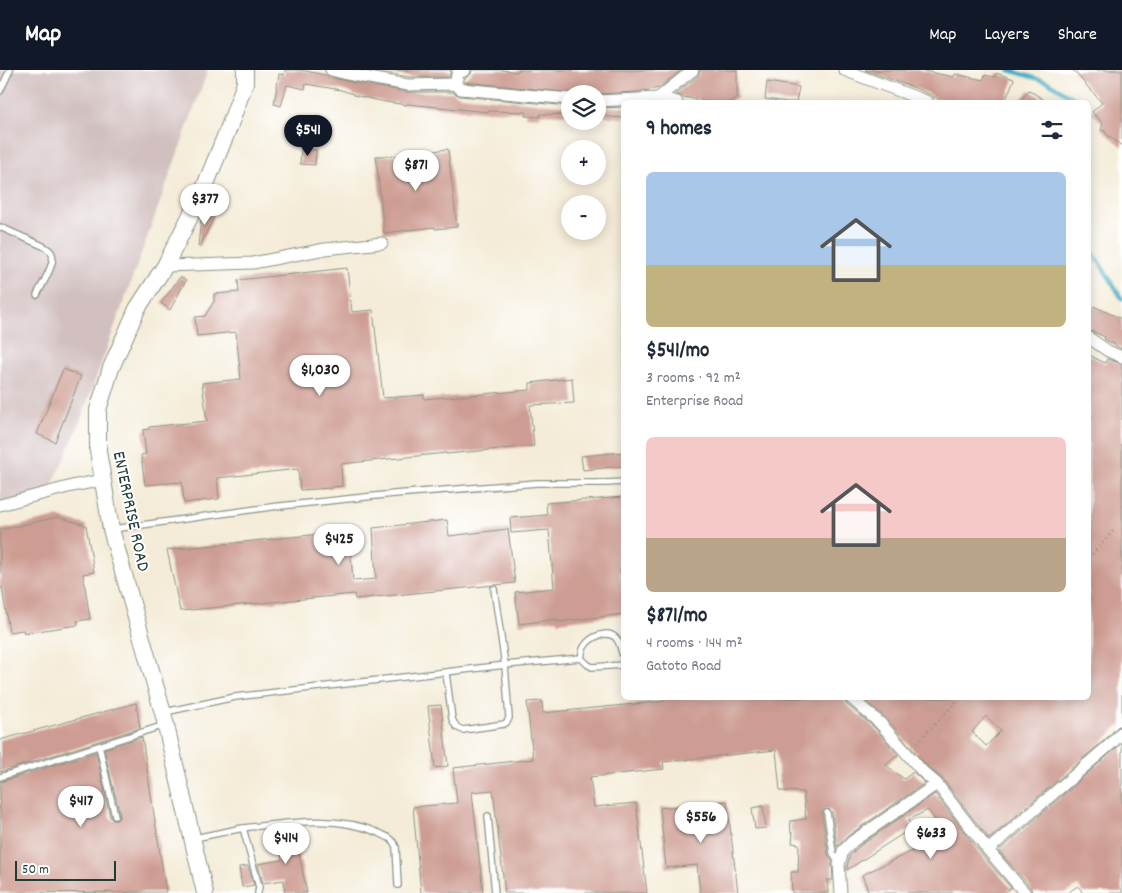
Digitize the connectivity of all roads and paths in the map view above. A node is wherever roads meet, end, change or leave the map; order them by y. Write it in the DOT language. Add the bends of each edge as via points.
graph roads {
  1 [pos="10,70"];
  2 [pos="245,70"];
  3 [pos="331,70"];
  4 [pos="465,70"];
  5 [pos="693,70"];
  6 [pos="844,70"];
  7 [pos="454,84"];
  8 [pos="0,91"];
  9 [pos="561,98"];
  10 [pos="658,98"];
  11 [pos="621,100"];
  12 [pos="628,100"];
  13 [pos="668,100"];
  14 [pos="923,100"];
  15 [pos="606,101"];
  16 [pos="0,227"];
  17 [pos="382,243"];
  18 [pos="165,266"];
  19 [pos="37,295"];
  20 [pos="1091,339"];
  21 [pos="1122,357"];
  22 [pos="103,480"];
  23 [pos="621,482"];
  24 [pos="0,506"];
  25 [pos="111,529"];
  26 [pos="1115,529"];
  27 [pos="1091,556"];
  28 [pos="494,589"];
  29 [pos="621,650"];
  30 [pos="581,658"];
  31 [pos="621,665"];
  32 [pos="505,666"];
  33 [pos="446,672"];
  34 [pos="852,700"];
  35 [pos="958,700"];
  36 [pos="164,719"];
  37 [pos="1122,732"];
  38 [pos="99,746"];
  39 [pos="906,754"];
  40 [pos="0,777"];
  41 [pos="937,784"];
  42 [pos="827,813"];
  43 [pos="115,816"];
  44 [pos="488,816"];
  45 [pos="243,828"];
  46 [pos="192,838"];
  47 [pos="988,850"];
  48 [pos="840,861"];
  49 [pos="398,885"];
  50 [pos="206,893"];
  51 [pos="258,893"];
  52 [pos="495,893"];
  53 [pos="841,893"];
  54 [pos="1025,893"];
  1 -- 8 [label="lane"];
  2 -- 18 [label="main road, ENTERPRISE ROAD" via="245,83 230,126 203,192"];
  3 -- 7 [label="street" via="408,86"];
  4 -- 7 [label="street" via="457,74"];
  5 -- 10 [label="street"];
  6 -- 14 [label="street"];
  7 -- 9 [label="street" via="461,89"];
  10 -- 12 [label="street"];
  10 -- 13 [label="street"];
  11 -- 15 [label="street"];
  16 -- 19 [label="lane" via="43,246 52,254 51,266"];
  17 -- 18 [label="street" via="326,249 252,263"];
  18 -- 22 [label="main road, ENTERPRISE ROAD" via="137,309 111,368 98,410 98,451"];
  20 -- 21 [label="street"];
  22 -- 24 [label="street"];
  22 -- 25 [label="main road, ENTERPRISE ROAD"];
  23 -- 25 [label="lane" via="537,483 394,494"];
  25 -- 36 [label="main road, ENTERPRISE ROAD"];
  26 -- 27 [label="path"];
  28 -- 32 [label="lane"];
  29 -- 30 [label="lane" via="614,637 601,635 587,642"];
  30 -- 31 [label="lane" via="592,666"];
  30 -- 32 [label="lane"];
  32 -- 33 [label="lane"];
  32 -- 33 [label="lane" via="507,722 463,730 455,726 452,719"];
  33 -- 36 [label="lane" via="235,697"];
  34 -- 39 [label="street" via="880,723"];
  35 -- 39 [label="path"];
  36 -- 38 [label="lane"];
  36 -- 46 [label="main road, ENTERPRISE ROAD"];
  37 -- 47 [label="street"];
  38 -- 40 [label="lane"];
  38 -- 43 [label="lane"];
  39 -- 41 [label="street"];
  41 -- 47 [label="street"];
  41 -- 48 [label="street" via="853,841 843,851"];
  42 -- 48 [label="lane" via="833,853"];
  44 -- 52 [label="lane"];
  45 -- 46 [label="lane"];
  45 -- 49 [label="lane" via="321,821 369,829 394,842"];
  45 -- 51 [label="lane"];
  46 -- 50 [label="main road, ENTERPRISE ROAD"];
  47 -- 54 [label="street"];
  48 -- 53 [label="street"];
}
